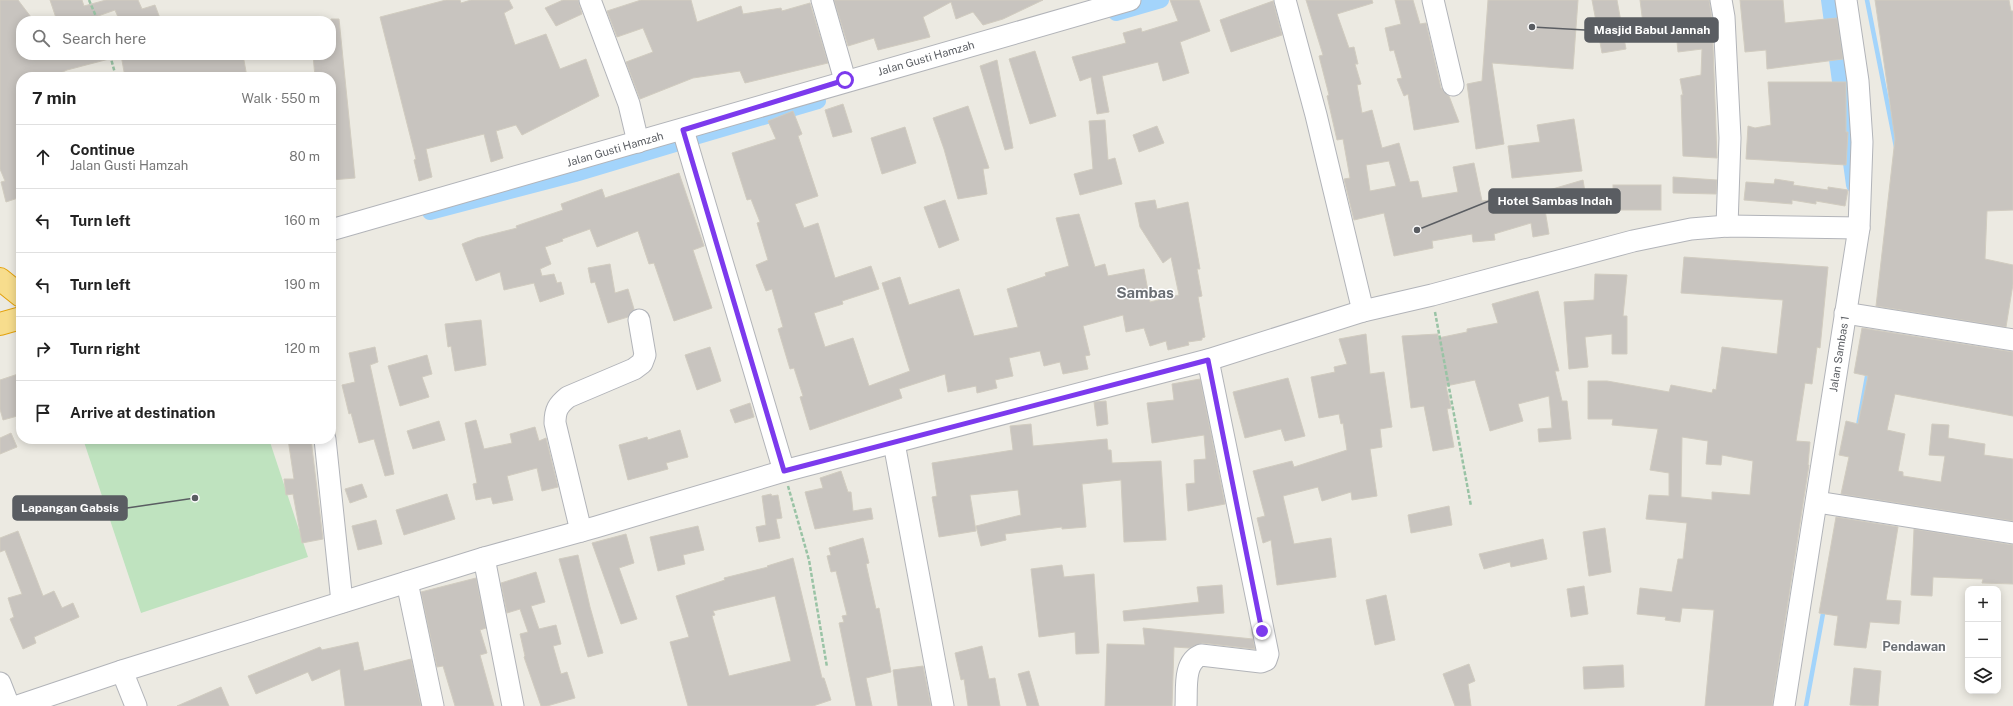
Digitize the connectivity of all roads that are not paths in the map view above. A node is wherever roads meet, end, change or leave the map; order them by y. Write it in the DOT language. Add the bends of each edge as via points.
graph roads {
  1 [pos="590,0"];
  2 [pos="822,0"];
  3 [pos="1130,0"];
  4 [pos="1285,0"];
  5 [pos="1433,0"];
  6 [pos="1721,0"];
  7 [pos="1846,0"];
  8 [pos="845,80"];
  9 [pos="1453,84"];
  10 [pos="683,130"];
  11 [pos="638,142"];
  12 [pos="1727,226"];
  13 [pos="1859,228"];
  14 [pos="336,229"];
  15 [pos="0,279"];
  16 [pos="16,292"];
  17 [pos="1363,311"];
  18 [pos="1845,313"];
  19 [pos="16,319"];
  20 [pos="639,320"];
  21 [pos="0,324"];
  22 [pos="2013,340"];
  23 [pos="1208,360"];
  24 [pos="894,443"];
  25 [pos="326,444"];
  26 [pos="784,471"];
  27 [pos="1817,502"];
  28 [pos="581,531"];
  29 [pos="2013,533"];
  30 [pos="484,558"];
  31 [pos="406,582"];
  32 [pos="342,602"];
  33 [pos="122,671"];
  34 [pos="0,683"];
  35 [pos="9,706"];
  36 [pos="18,706"];
  37 [pos="136,706"];
  38 [pos="433,706"];
  39 [pos="513,706"];
  40 [pos="943,706"];
  41 [pos="1186,706"];
  42 [pos="1784,706"];
  1 -- 11 [label="street" via="629,104"];
  2 -- 8 [label="street"];
  3 -- 8 [label="street, Jalan Gusti Hamzah"];
  4 -- 17 [label="street" via="1316,115"];
  5 -- 9 [label="street"];
  6 -- 12 [label="street" via="1730,138"];
  7 -- 13 [label="street, Jalan Sambas 1" via="1858,81 1862,142"];
  8 -- 10 [label="street, Jalan Gusti Hamzah"];
  10 -- 11 [label="street, Jalan Gusti Hamzah"];
  10 -- 26 [label="street"];
  11 -- 14 [label="street, Jalan Gusti Hamzah"];
  12 -- 13 [label="street"];
  12 -- 17 [label="street" via="1691,229 1633,241"];
  13 -- 18 [label="street, Jalan Sambas 1"];
  15 -- 16 [label="highway"];
  17 -- 23 [label="street"];
  18 -- 22 [label="street"];
  18 -- 27 [label="street, Jalan Sambas 1"];
  19 -- 21 [label="highway"];
  20 -- 28 [label="street" via="645,355 642,363 634,369 568,397 555,412 555,423"];
  23 -- 24 [label="street"];
  23 -- 41 [label="street" via="1268,654 1266,660 1261,662 1201,655 1195,658 1189,669"];
  24 -- 26 [label="street"];
  24 -- 40 [label="street"];
  25 -- 32 [label="street"];
  26 -- 28 [label="street"];
  27 -- 29 [label="street"];
  27 -- 42 [label="street, Jalan Sambas 1"];
  28 -- 30 [label="street"];
  30 -- 31 [label="street"];
  30 -- 39 [label="street"];
  31 -- 32 [label="street"];
  31 -- 38 [label="street"];
  32 -- 33 [label="street"];
  33 -- 36 [label="street"];
  33 -- 37 [label="street"];
  34 -- 35 [label="street"];
}
